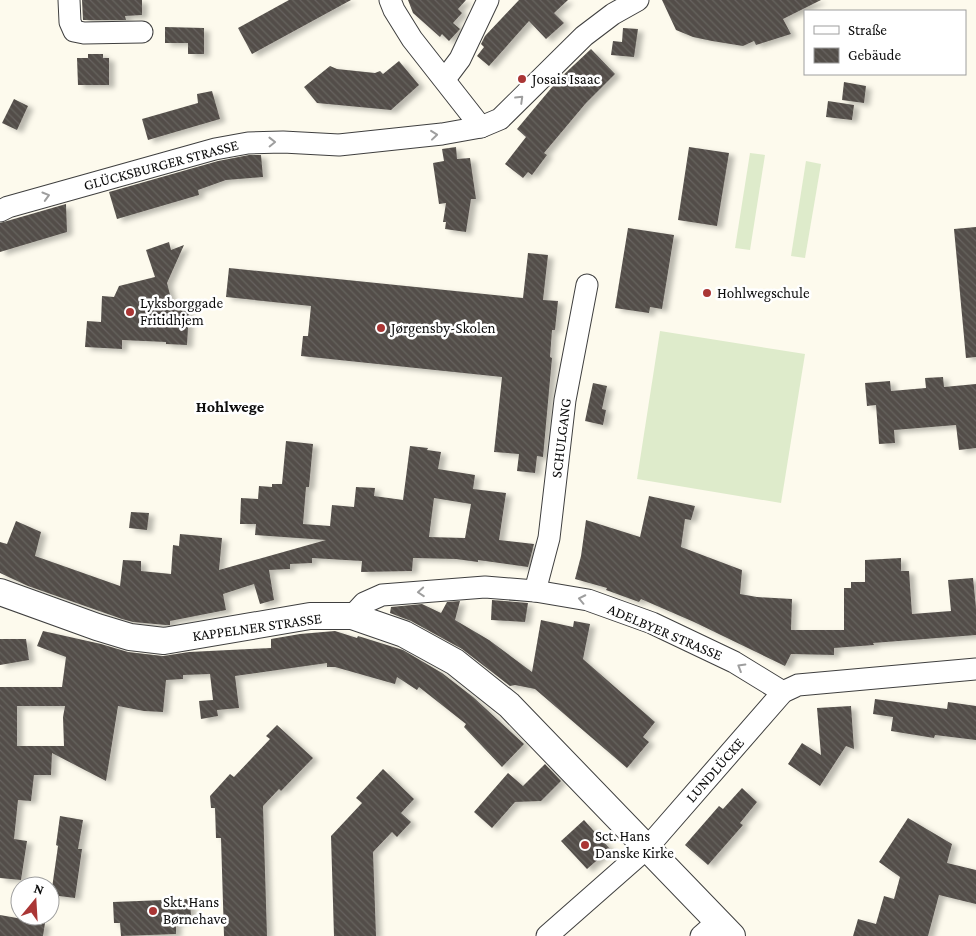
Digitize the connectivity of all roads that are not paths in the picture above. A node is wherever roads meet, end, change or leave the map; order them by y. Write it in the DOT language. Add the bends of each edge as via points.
graph roads {
  1 [pos="69,0"];
  2 [pos="390,0"];
  3 [pos="488,0"];
  4 [pos="638,0"];
  5 [pos="142,32"];
  6 [pos="445,78"];
  7 [pos="481,128"];
  8 [pos="0,211"];
  9 [pos="587,285"];
  10 [pos="535,591"];
  11 [pos="0,592"];
  12 [pos="352,616"];
  13 [pos="976,669"];
  14 [pos="783,692"];
  15 [pos="647,848"];
  16 [pos="717,931"];
  17 [pos="547,936"];
  1 -- 5 [label="street" via="70,22 74,31"];
  2 -- 6 [label="street" via="412,39"];
  3 -- 6 [label="street" via="460,60"];
  7 -- 4 [label="street, GLÜCKSBURGER STRASSE, one-way" via="500,119 584,36"];
  6 -- 7 [label="street"];
  8 -- 7 [label="street, GLÜCKSBURGER STRASSE, one-way" via="126,173 248,143 339,145"];
  9 -- 10 [label="street, SCHULGANG" via="565,400 549,538"];
  10 -- 12 [label="street, ADELBYER STRASSE, one-way" via="485,587 382,595 364,603"];
  14 -- 10 [label="street, ADELBYER STRASSE, one-way" via="734,662 652,623 588,600"];
  11 -- 12 [label="street, KAPPELNER STRASSE" via="106,630 164,641 310,616"];
  12 -- 15 [label="street, KAPPELNER STRASSE" via="404,634 462,668 509,705"];
  13 -- 14 [label="street" via="798,685"];
  14 -- 15 [label="street, LUNDLÜCKE"];
  15 -- 16 [label="street, KAPPELNER STRASSE"];
  15 -- 17 [label="street, LUNDLÜCKE"];
}
